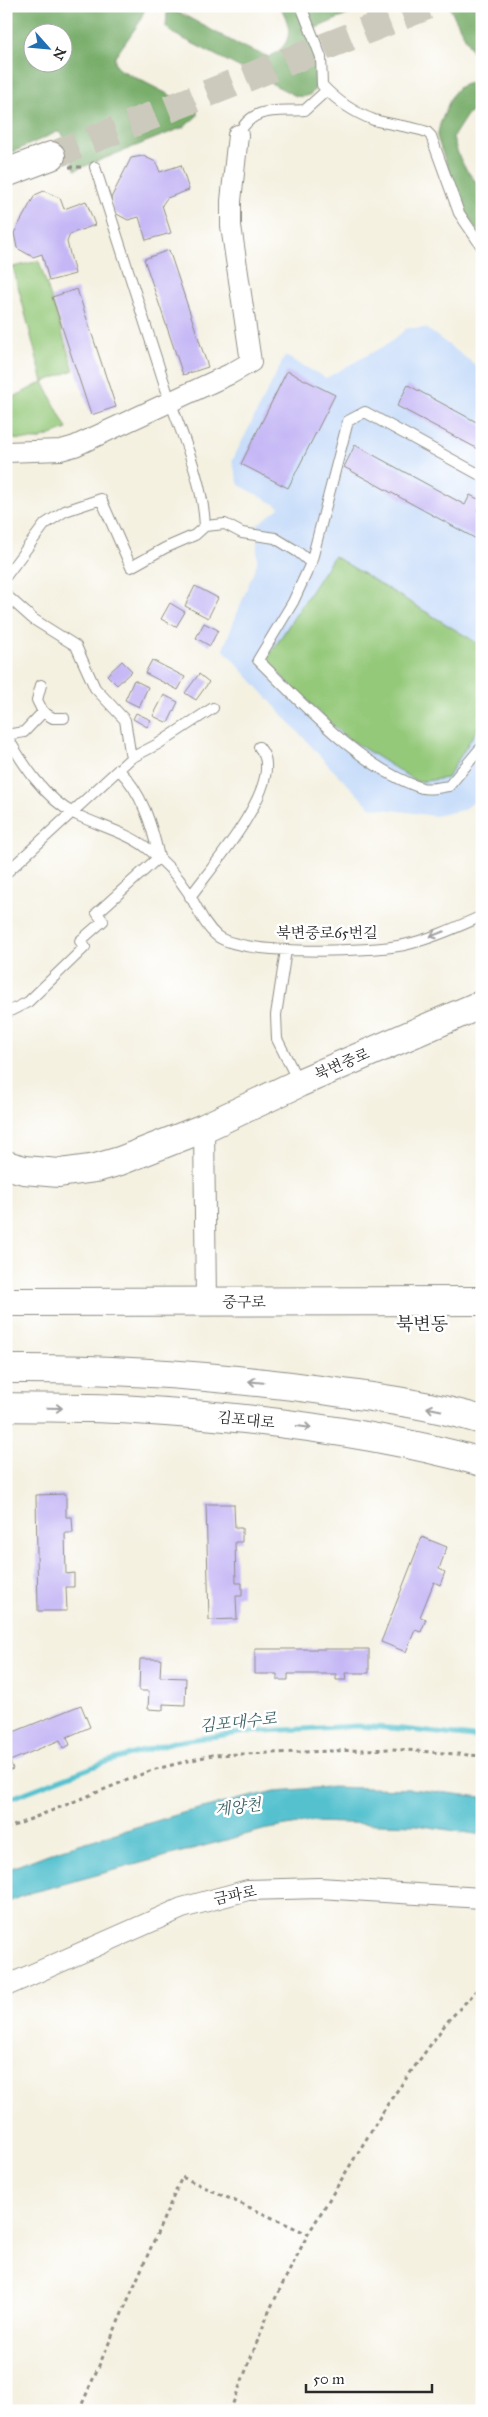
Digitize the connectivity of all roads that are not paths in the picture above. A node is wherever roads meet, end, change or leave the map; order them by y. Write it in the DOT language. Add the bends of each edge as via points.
graph roads {
  1 [pos="301,6"];
  2 [pos="326,90"];
  3 [pos="238,135"];
  4 [pos="51,156"];
  5 [pos="95,167"];
  6 [pos="6,173"];
  7 [pos="482,247"];
  8 [pos="171,403"];
  9 [pos="6,452"];
  10 [pos="482,476"];
  11 [pos="205,526"];
  12 [pos="311,563"];
  13 [pos="6,576"];
  14 [pos="6,595"];
  15 [pos="42,685"];
  16 [pos="213,708"];
  17 [pos="43,712"];
  18 [pos="64,718"];
  19 [pos="260,747"];
  20 [pos="482,750"];
  21 [pos="131,758"];
  22 [pos="119,770"];
  23 [pos="73,814"];
  24 [pos="159,857"];
  25 [pos="6,874"];
  26 [pos="190,896"];
  27 [pos="482,916"];
  28 [pos="286,950"];
  29 [pos="482,1004"];
  30 [pos="6,1013"];
  31 [pos="299,1083"];
  32 [pos="204,1128"];
  33 [pos="6,1164"];
  34 [pos="482,1301"];
  35 [pos="6,1302"];
  36 [pos="206,1302"];
  37 [pos="6,1369"];
  38 [pos="6,1407"];
  39 [pos="482,1420"];
  40 [pos="482,1462"];
  41 [pos="482,1898"];
  42 [pos="6,1986"];
  1 -- 2 [label="lane" via="321,57 322,85"];
  2 -- 3 [label="lane" via="305,110 263,112 253,116 244,123"];
  2 -- 7 [label="lane" via="357,112 375,120 427,132 431,136 459,213"];
  3 -- 8 [label="street" via="231,226 252,358 248,365"];
  4 -- 6 [label="street"];
  5 -- 8 [label="lane"];
  8 -- 9 [label="street" via="69,449"];
  8 -- 11 [label="lane" via="192,463 204,508"];
  10 -- 12 [label="lane" via="365,412 348,421"];
  11 -- 12 [label="lane" via="225,524 242,532 275,538"];
  11 -- 13 [label="lane" via="195,535 131,567 101,499 65,511 45,524"];
  12 -- 20 [label="lane" via="293,602 258,660 337,737 387,771 424,788 449,786"];
  14 -- 21 [label="lane" via="33,619 76,646 95,688 125,720"];
  15 -- 17 [label="lane" via="37,700"];
  16 -- 21 [label="lane"];
  17 -- 18 [label="lane" via="53,718"];
  17 -- 23 [label="lane" via="24,732 6,736 35,779"];
  19 -- 26 [label="lane" via="266,764 262,789 229,844"];
  21 -- 22 [label="lane"];
  22 -- 23 [label="lane"];
  22 -- 24 [label="lane" via="139,796"];
  23 -- 24 [label="lane, 북변중로65번길" via="131,838"];
  23 -- 25 [label="lane"];
  24 -- 26 [label="lane, 북변중로65번길"];
  24 -- 30 [label="lane" via="97,913 103,921 80,941 85,948 28,1002"];
  26 -- 28 [label="lane, 북변중로65번길" via="218,936 239,945"];
  27 -- 28 [label="lane, 북변중로65번길, one-way" via="404,945 351,950"];
  28 -- 31 [label="lane" via="276,1015 277,1039"];
  29 -- 31 [label="street, 북변중로"];
  31 -- 32 [label="street, 북변중로"];
  32 -- 33 [label="street, 북변중로" via="79,1172 39,1173"];
  32 -- 36 [label="street"];
  34 -- 36 [label="street, 중구로"];
  35 -- 36 [label="street, 중구로"];
  39 -- 37 [label="street, one-way" via="374,1398 287,1385 166,1374 55,1368"];
  38 -- 40 [label="street, 김포대로, one-way" via="135,1410 230,1418 330,1430 448,1452"];
  41 -- 42 [label="street, 금파로" via="319,1888 248,1890 182,1908"];
}
